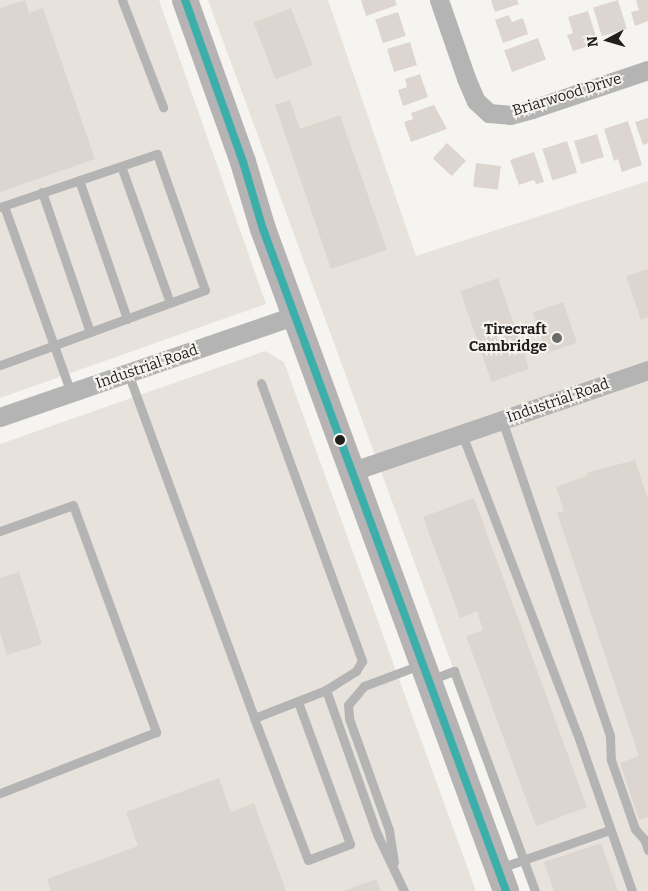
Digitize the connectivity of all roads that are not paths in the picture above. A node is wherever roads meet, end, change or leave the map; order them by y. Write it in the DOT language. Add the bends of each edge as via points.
graph roads {
  1 [pos="122,0"];
  2 [pos="185,0"];
  3 [pos="439,0"];
  4 [pos="648,70"];
  5 [pos="163,107"];
  6 [pos="121,166"];
  7 [pos="79,180"];
  8 [pos="42,192"];
  9 [pos="2,207"];
  10 [pos="170,303"];
  11 [pos="294,316"];
  12 [pos="127,319"];
  13 [pos="90,332"];
  14 [pos="54,346"];
  15 [pos="0,365"];
  16 [pos="648,370"];
  17 [pos="128,373"];
  18 [pos="261,383"];
  19 [pos="71,393"];
  20 [pos="0,418"];
  21 [pos="502,420"];
  22 [pos="462,434"];
  23 [pos="353,471"];
  24 [pos="0,531"];
  25 [pos="426,672"];
  26 [pos="326,690"];
  27 [pos="298,702"];
  28 [pos="254,718"];
  29 [pos="0,793"];
  30 [pos="609,830"];
  31 [pos="648,850"];
  32 [pos="524,860"];
  33 [pos="394,862"];
  34 [pos="502,880"];
  35 [pos="404,891"];
  36 [pos="535,891"];
  37 [pos="632,891"];
  1 -- 5 [label="lane"];
  2 -- 11 [label="main road"];
  3 -- 4 [label="street, Briarwood Drive" via="476,101 489,113 510,114 532,109"];
  6 -- 7 [label="lane"];
  6 -- 10 [label="lane"];
  6 -- 10 [label="lane" via="157,154 205,290"];
  7 -- 8 [label="lane"];
  7 -- 12 [label="lane"];
  8 -- 9 [label="lane"];
  8 -- 13 [label="lane"];
  9 -- 14 [label="lane"];
  10 -- 12 [label="lane"];
  11 -- 17 [label="street, Industrial Road"];
  11 -- 23 [label="main road"];
  12 -- 13 [label="lane"];
  13 -- 14 [label="lane"];
  14 -- 15 [label="lane"];
  14 -- 19 [label="lane"];
  16 -- 21 [label="street, Industrial Road"];
  17 -- 19 [label="street, Industrial Road"];
  17 -- 28 [label="lane"];
  18 -- 26 [label="lane" via="362,661 356,671"];
  19 -- 20 [label="street, Industrial Road"];
  21 -- 22 [label="street, Industrial Road"];
  21 -- 31 [label="lane" via="610,736 611,760 629,811"];
  22 -- 23 [label="street, Industrial Road"];
  22 -- 30 [label="lane" via="577,733"];
  23 -- 25 [label="main road"];
  24 -- 29 [label="lane" via="73,505 156,732"];
  25 -- 32 [label="lane" via="454,671"];
  25 -- 33 [label="lane" via="364,686 348,705 349,718 389,830"];
  25 -- 34 [label="main road"];
  26 -- 27 [label="lane"];
  26 -- 33 [label="lane" via="378,834"];
  27 -- 28 [label="lane"];
  27 -- 28 [label="lane" via="350,844 308,860"];
  30 -- 32 [label="lane"];
  30 -- 37 [label="lane"];
  32 -- 34 [label="lane"];
  32 -- 36 [label="lane"];
  33 -- 35 [label="lane"];
}
